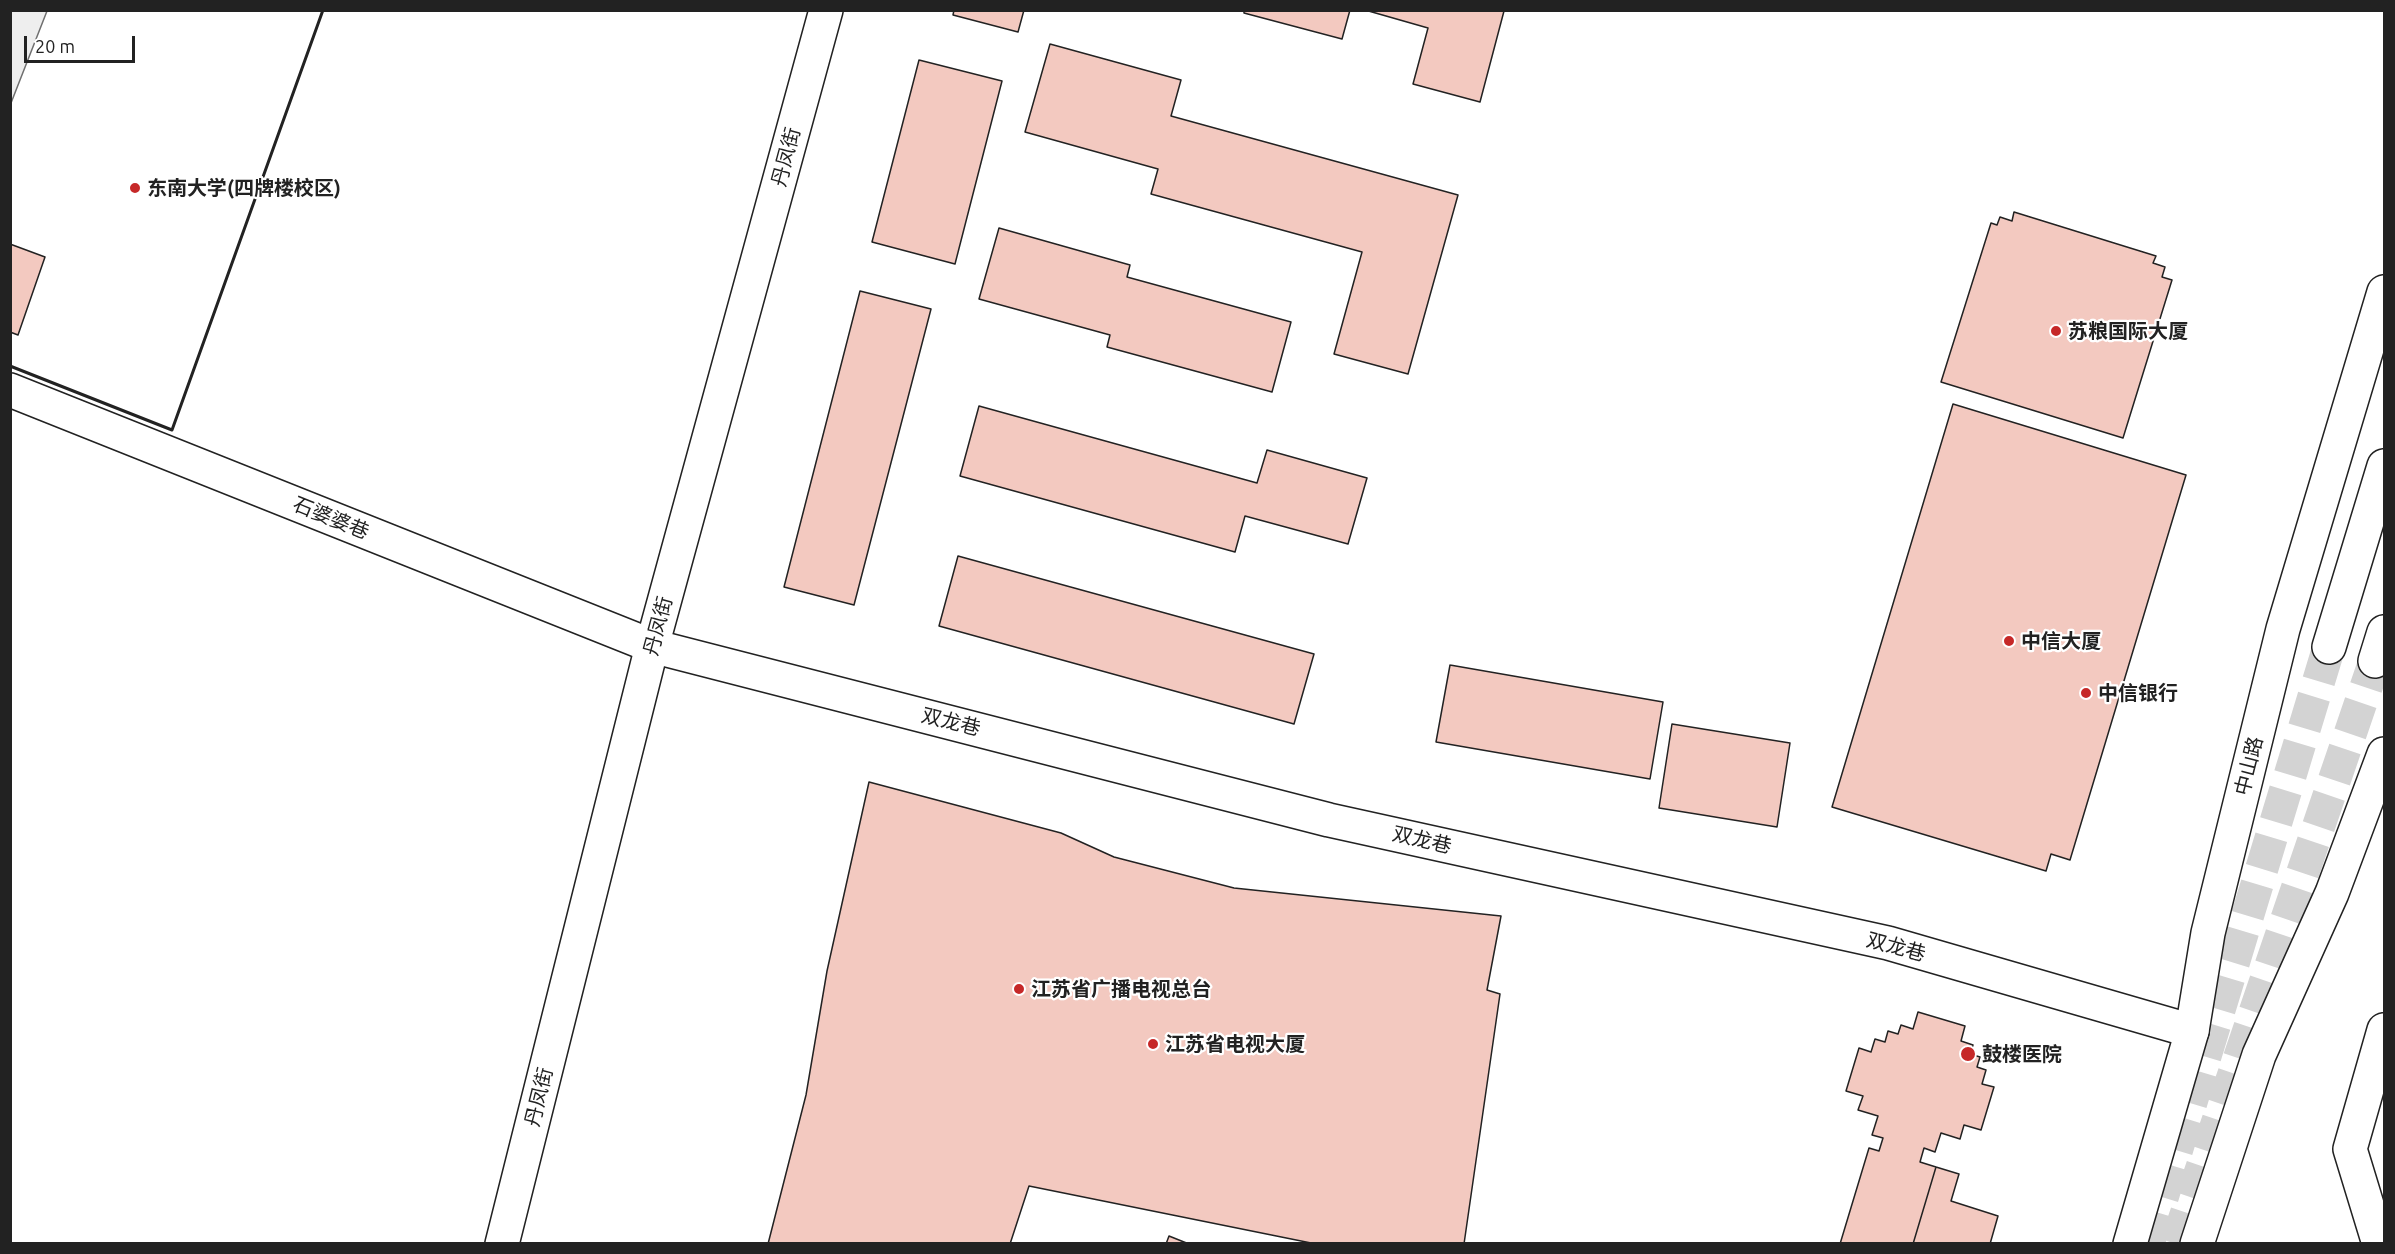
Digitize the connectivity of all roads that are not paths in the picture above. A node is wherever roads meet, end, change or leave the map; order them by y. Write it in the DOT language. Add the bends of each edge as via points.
graph roads {
  1 [pos="826,10"];
  2 [pos="2385,292"];
  3 [pos="10,390"];
  4 [pos="2385,466"];
  5 [pos="652,646"];
  6 [pos="2329,647"];
  7 [pos="2385,754"];
  8 [pos="2385,1030"];
  9 [pos="2192,1031"];
  10 [pos="502,1244"];
  11 [pos="2130,1244"];
  12 [pos="2197,1244"];
  13 [pos="2379,1244"];
  1 -- 5 [label="street, 丹凤街"];
  2 -- 9 [label="street" via="2283,629 2208,933"];
  3 -- 5 [label="street, 石婆婆巷"];
  4 -- 6 [label="street"];
  5 -- 9 [label="street, 双龙巷" via="1329,820 1888,944"];
  5 -- 10 [label="street, 丹凤街"];
  7 -- 12 [label="street" via="2332,892 2259,1055"];
  8 -- 13 [label="street" via="2350,1149"];
  9 -- 11 [label="street"];
}
